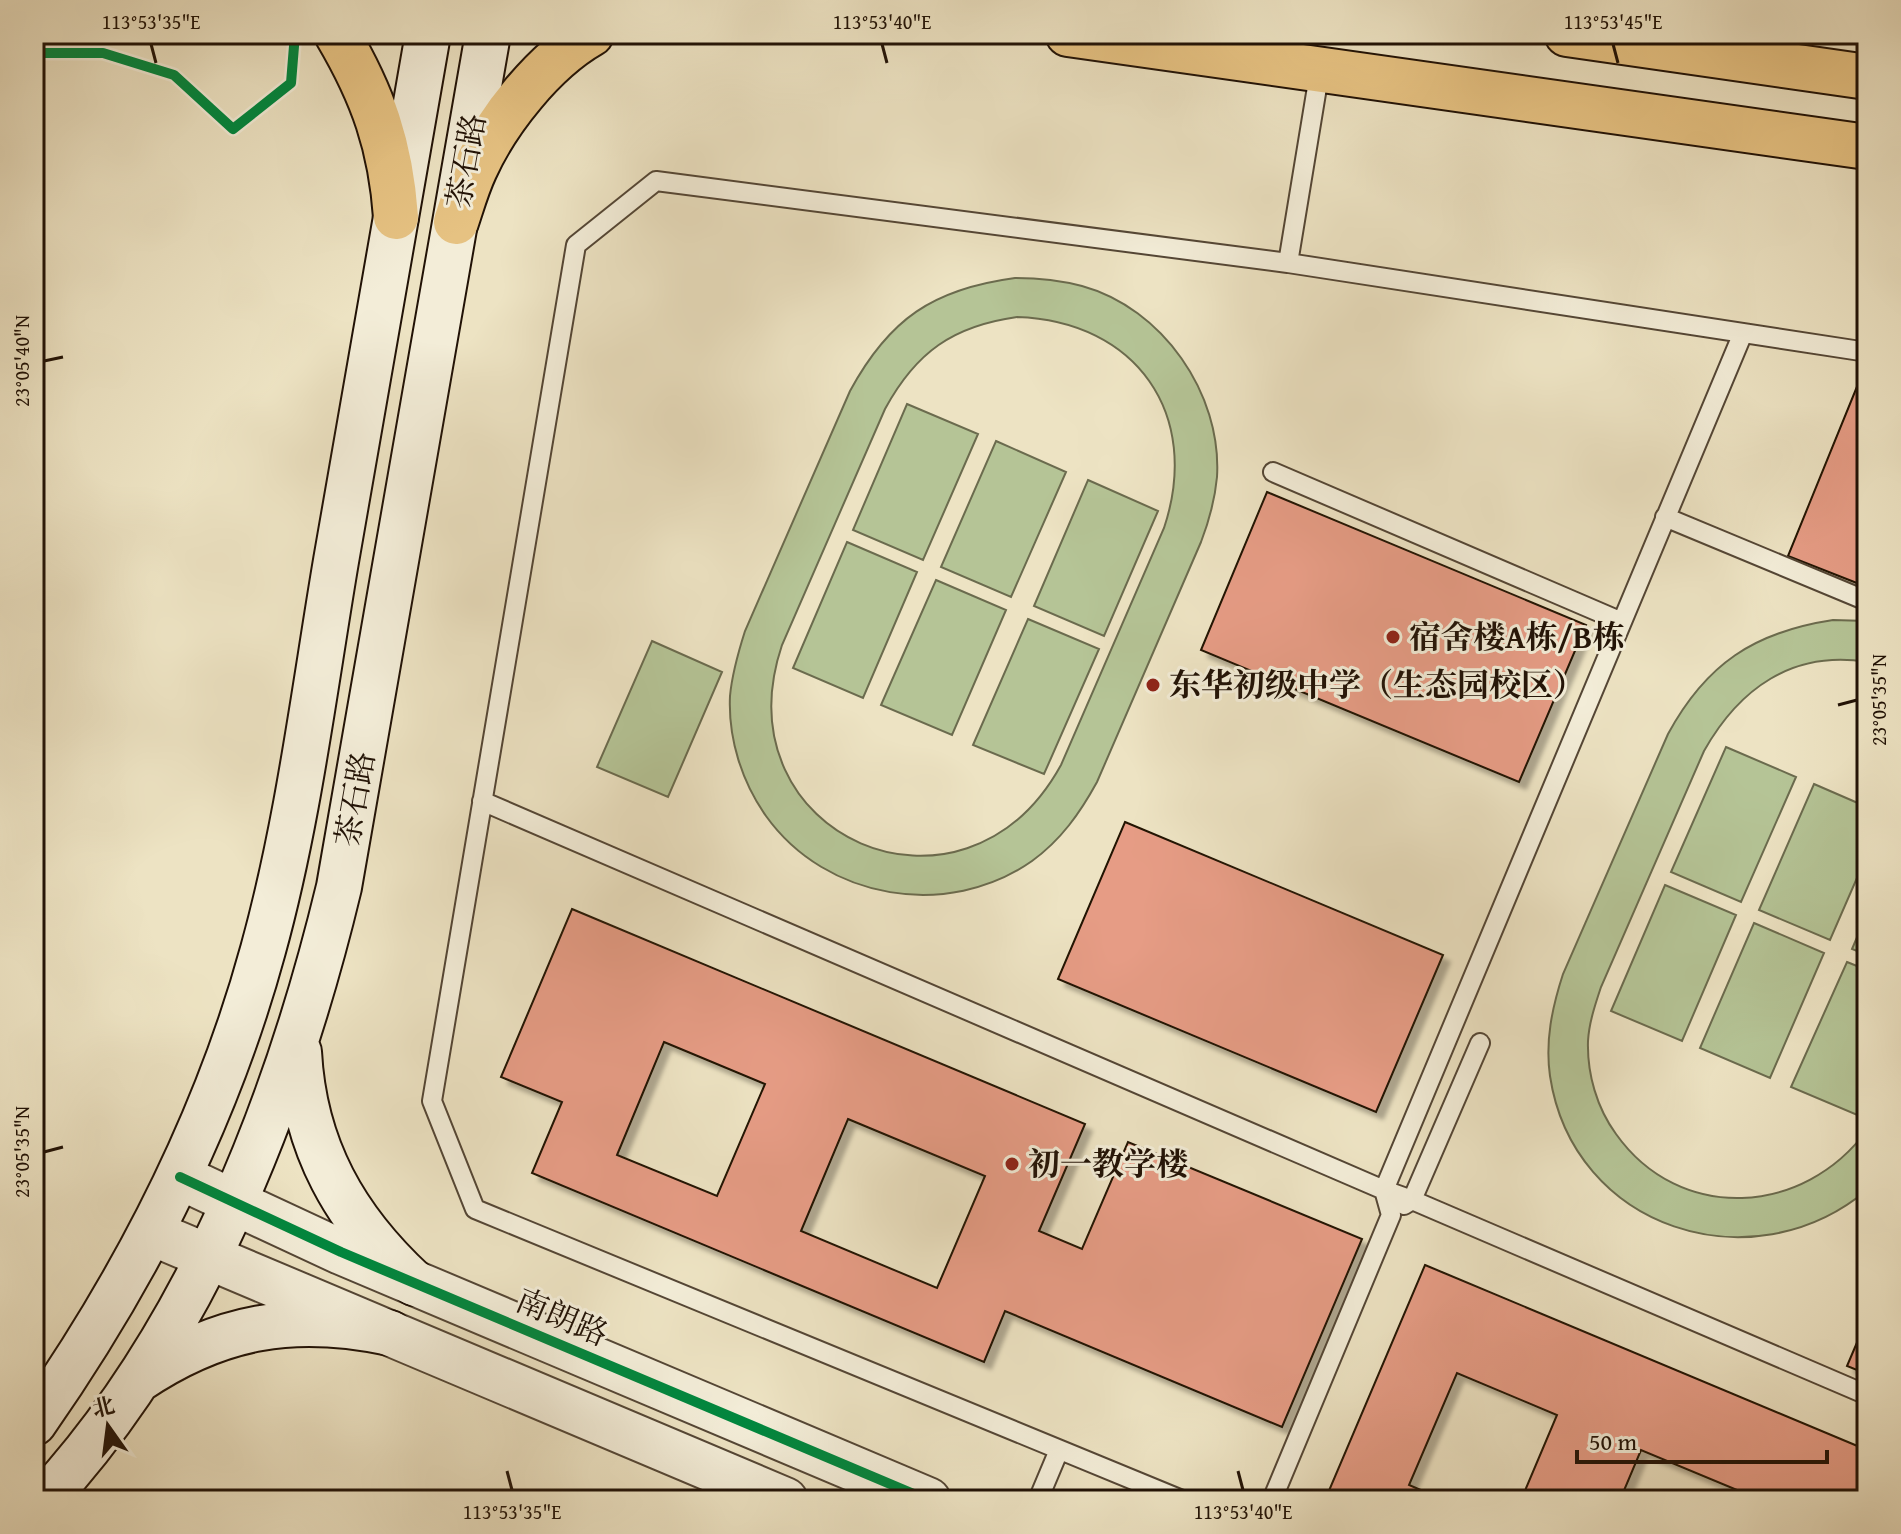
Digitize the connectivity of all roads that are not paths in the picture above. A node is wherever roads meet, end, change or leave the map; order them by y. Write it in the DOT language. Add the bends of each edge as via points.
graph roads {
  1 [pos="337,34"];
  2 [pos="428,34"];
  3 [pos="488,34"];
  4 [pos="591,34"];
  5 [pos="1068,34"];
  6 [pos="1567,34"];
  7 [pos="1320,69"];
  8 [pos="1867,77"];
  9 [pos="1867,147"];
  10 [pos="396,217"];
  11 [pos="456,222"];
  12 [pos="1288,263"];
  13 [pos="1743,333"];
  14 [pos="1867,352"];
  15 [pos="1273,472"];
  16 [pos="1665,517"];
  17 [pos="1867,601"];
  18 [pos="1622,622"];
  19 [pos="482,801"];
  20 [pos="298,1040"];
  21 [pos="1480,1043"];
  22 [pos="180,1177"];
  23 [pos="1384,1190"];
  24 [pos="1412,1200"];
  25 [pos="234,1202"];
  26 [pos="1391,1215"];
  27 [pos="152,1233"];
  28 [pos="208,1256"];
  29 [pos="414,1283"];
  30 [pos="390,1333"];
  31 [pos="133,1384"];
  32 [pos="1867,1395"];
  33 [pos="34,1423"];
  34 [pos="1059,1450"];
  35 [pos="44,1500"];
  36 [pos="785,1500"];
  37 [pos="928,1500"];
  38 [pos="1038,1500"];
  39 [pos="1182,1500"];
  40 [pos="1272,1500"];
  1 -- 10 [label="main road" via="377,114 393,177"];
  2 -- 10 [label="main road, 茶石路"];
  3 -- 11 [label="main road, 茶石路"];
  4 -- 11 [label="main road" via="541,75 504,119 475,168"];
  5 -- 7 [label="main road"];
  6 -- 8 [label="main road"];
  7 -- 9 [label="main road"];
  7 -- 12 [label="lane"];
  10 -- 22 [label="main road, 茶石路" via="281,874 241,1021"];
  11 -- 20 [label="main road, 茶石路" via="342,872"];
  12 -- 13 [label="lane"];
  12 -- 19 [label="lane" via="656,181 576,245"];
  13 -- 14 [label="lane"];
  13 -- 16 [label="lane"];
  15 -- 18 [label="lane"];
  16 -- 17 [label="lane"];
  16 -- 18 [label="lane"];
  18 -- 23 [label="lane"];
  19 -- 23 [label="lane"];
  19 -- 34 [label="lane" via="432,1101 475,1209"];
  20 -- 25 [label="main road, 茶石路"];
  20 -- 29 [label="main road" via="306,1109 329,1174 365,1234"];
  21 -- 24 [label="lane"];
  22 -- 25 [label="main road, 南朗路"];
  22 -- 27 [label="main road, 茶石路"];
  23 -- 24 [label="lane"];
  23 -- 26 [label="lane"];
  24 -- 26 [label="lane"];
  24 -- 32 [label="lane"];
  25 -- 28 [label="main road, 茶石路"];
  25 -- 29 [label="main road, 南朗路"];
  26 -- 40 [label="lane"];
  27 -- 28 [label="main road"];
  27 -- 33 [label="main road, 茶石路"];
  28 -- 30 [label="main road"];
  28 -- 31 [label="main road, 茶石路"];
  29 -- 37 [label="main road, 南朗路"];
  30 -- 31 [label="main road" via="323,1323 256,1328 191,1349"];
  30 -- 36 [label="main road"];
  31 -- 35 [label="main road, 茶石路" via="80,1461"];
  34 -- 38 [label="lane"];
  34 -- 39 [label="lane"];
}
